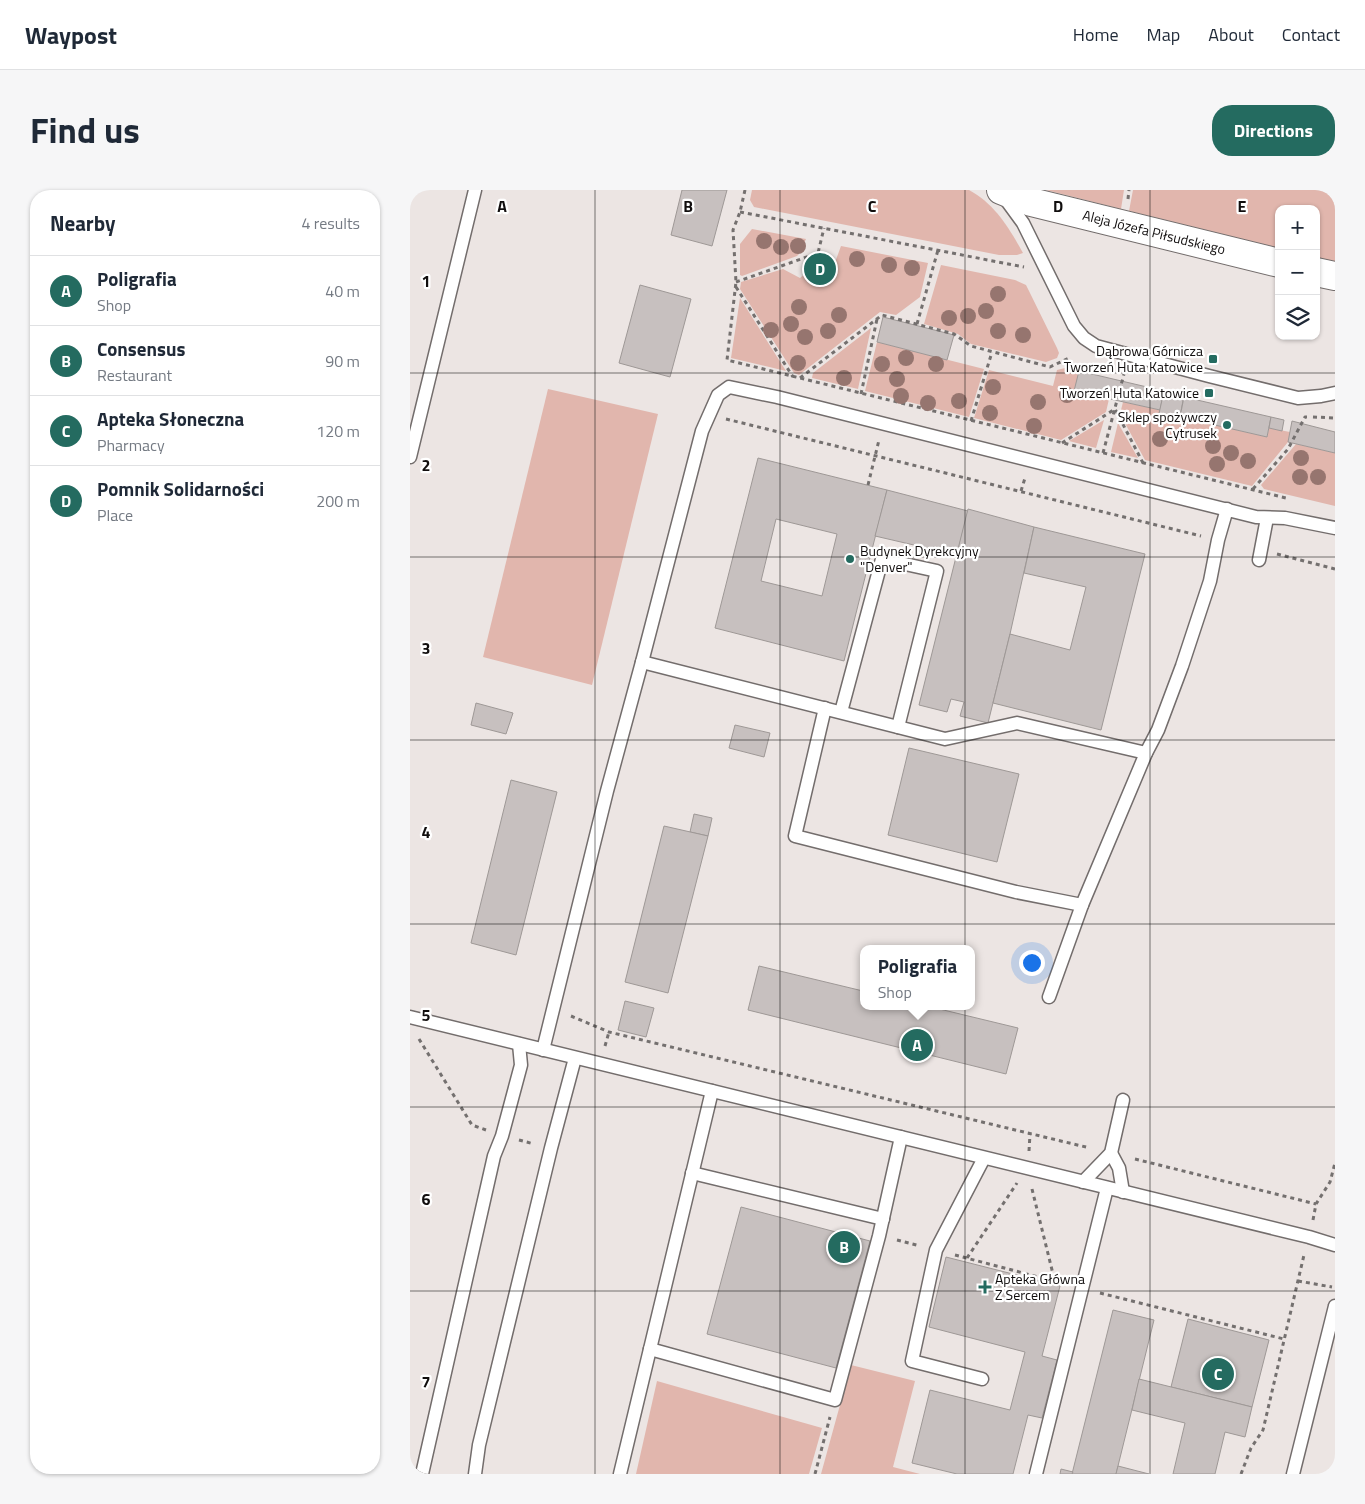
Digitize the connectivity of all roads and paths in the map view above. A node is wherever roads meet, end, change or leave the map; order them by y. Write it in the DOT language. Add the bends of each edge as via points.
graph roads {
  1 [pos="475,190"];
  2 [pos="745,190"];
  3 [pos="997,190"];
  4 [pos="1001,190"];
  5 [pos="740,212"];
  6 [pos="824,228"];
  7 [pos="938,250"];
  8 [pos="1275,261"];
  9 [pos="1047,271"];
  10 [pos="1320,273"];
  11 [pos="1335,276"];
  12 [pos="736,284"];
  13 [pos="877,318"];
  14 [pos="917,324"];
  15 [pos="992,352"];
  16 [pos="1071,357"];
  17 [pos="1124,374"];
  18 [pos="793,377"];
  19 [pos="800,378"];
  20 [pos="1335,393"];
  21 [pos="860,394"];
  22 [pos="1115,409"];
  23 [pos="709,415"];
  24 [pos="1335,418"];
  25 [pos="971,421"];
  26 [pos="1061,443"];
  27 [pos="1103,453"];
  28 [pos="410,457"];
  29 [pos="1143,463"];
  30 [pos="1253,490"];
  31 [pos="1290,498"];
  32 [pos="1227,510"];
  33 [pos="1267,518"];
  34 [pos="1335,528"];
  35 [pos="1218,540"];
  36 [pos="1260,555"];
  37 [pos="1335,569"];
  38 [pos="642,662"];
  39 [pos="825,708"];
  40 [pos="841,712"];
  41 [pos="898,727"];
  42 [pos="1146,752"];
  43 [pos="1082,905"];
  44 [pos="1049,997"];
  45 [pos="553,1009"];
  46 [pos="410,1017"];
  47 [pos="415,1032"];
  48 [pos="519,1044"];
  49 [pos="543,1050"];
  50 [pos="576,1058"];
  51 [pos="712,1091"];
  52 [pos="1123,1100"];
  53 [pos="1030,1134"];
  54 [pos="502,1136"];
  55 [pos="901,1137"];
  56 [pos="551,1148"];
  57 [pos="1111,1153"];
  58 [pos="984,1158"];
  59 [pos="1335,1164"];
  60 [pos="1027,1168"];
  61 [pos="692,1173"];
  62 [pos="1083,1182"];
  63 [pos="1107,1188"];
  64 [pos="1123,1192"];
  65 [pos="1316,1204"];
  66 [pos="883,1219"];
  67 [pos="879,1236"];
  68 [pos="1309,1237"];
  69 [pos="1335,1245"];
  70 [pos="936,1250"];
  71 [pos="966,1258"];
  72 [pos="1298,1281"];
  73 [pos="1055,1282"];
  74 [pos="1082,1288"];
  75 [pos="1335,1288"];
  76 [pos="1335,1306"];
  77 [pos="1284,1339"];
  78 [pos="650,1350"];
  79 [pos="982,1379"];
  80 [pos="835,1400"];
  81 [pos="422,1474"];
  82 [pos="475,1474"];
  83 [pos="620,1474"];
  84 [pos="815,1474"];
  85 [pos="1036,1474"];
  86 [pos="1241,1474"];
  87 [pos="1293,1474"];
  1 -- 28 [label="lane"];
  2 -- 5 [label="path"];
  3 -- 9 [label="lane" via="1023,223"];
  4 -- 8 [label="street, Aleja Józefa Piłsudskiego" via="1031,202"];
  5 -- 6 [label="path"];
  5 -- 12 [label="path" via="733,230"];
  6 -- 7 [label="path"];
  6 -- 12 [label="path" via="818,253"];
  7 -- 9 [label="path"];
  7 -- 14 [label="path"];
  9 -- 20 [label="lane" via="1074,326 1096,346 1298,398"];
  10 -- 11 [label="street"];
  12 -- 18 [label="path"];
  12 -- 18 [label="path" via="727,360"];
  13 -- 14 [label="path" via="882,315"];
  13 -- 19 [label="path"];
  13 -- 21 [label="path"];
  14 -- 15 [label="path" via="954,334 971,346"];
  15 -- 16 [label="path" via="1050,367"];
  15 -- 25 [label="path"];
  17 -- 22 [label="path"];
  18 -- 19 [label="path"];
  19 -- 21 [label="path"];
  21 -- 25 [label="path"];
  22 -- 26 [label="path"];
  22 -- 27 [label="path"];
  22 -- 29 [label="path"];
  23 -- 32 [label="lane" via="718,395 729,387"];
  23 -- 35 [label="path"];
  23 -- 38 [label="lane" via="702,431"];
  24 -- 30 [label="path" via="1305,417 1288,449"];
  25 -- 26 [label="path"];
  26 -- 27 [label="path"];
  27 -- 29 [label="path"];
  29 -- 30 [label="path"];
  30 -- 31 [label="path"];
  32 -- 33 [label="lane"];
  32 -- 35 [label="lane"];
  33 -- 34 [label="lane" via="1285,518"];
  33 -- 36 [label="lane"];
  35 -- 42 [label="lane" via="1210,581 1182,666 1158,730"];
  36 -- 37 [label="path"];
  38 -- 39 [label="lane"];
  38 -- 45 [label="lane"];
  39 -- 40 [label="lane"];
  39 -- 43 [label="lane" via="795,836 1016,892"];
  40 -- 41 [label="lane"];
  40 -- 41 [label="lane" via="882,559 938,571"];
  41 -- 42 [label="lane" via="945,738 1017,723"];
  42 -- 43 [label="lane"];
  43 -- 44 [label="lane"];
  45 -- 49 [label="lane"];
  45 -- 53 [label="path" via="609,1032"];
  46 -- 48 [label="lane"];
  47 -- 54 [label="path" via="472,1125"];
  48 -- 49 [label="lane"];
  48 -- 54 [label="lane" via="520,1065"];
  49 -- 50 [label="lane"];
  50 -- 51 [label="lane"];
  50 -- 56 [label="lane"];
  51 -- 55 [label="lane"];
  51 -- 61 [label="lane"];
  52 -- 57 [label="lane"];
  53 -- 57 [label="path"];
  53 -- 60 [label="path"];
  54 -- 56 [label="path"];
  54 -- 81 [label="lane" via="494,1156"];
  55 -- 58 [label="lane"];
  55 -- 66 [label="lane"];
  56 -- 82 [label="lane" via="479,1445"];
  57 -- 62 [label="lane"];
  57 -- 64 [label="lane" via="1119,1168"];
  57 -- 65 [label="path"];
  58 -- 60 [label="lane"];
  58 -- 70 [label="lane"];
  59 -- 65 [label="path" via="1330,1182"];
  60 -- 62 [label="lane"];
  60 -- 71 [label="path"];
  60 -- 73 [label="path"];
  61 -- 66 [label="lane"];
  61 -- 78 [label="lane"];
  62 -- 63 [label="lane"];
  63 -- 64 [label="lane"];
  63 -- 74 [label="lane"];
  64 -- 68 [label="lane"];
  65 -- 68 [label="path"];
  66 -- 67 [label="lane"];
  67 -- 70 [label="path"];
  67 -- 80 [label="lane"];
  68 -- 69 [label="lane"];
  68 -- 72 [label="path"];
  70 -- 71 [label="path"];
  70 -- 79 [label="lane" via="912,1361"];
  71 -- 73 [label="path"];
  72 -- 75 [label="path"];
  72 -- 77 [label="path"];
  73 -- 74 [label="path"];
  74 -- 77 [label="path"];
  74 -- 85 [label="lane"];
  76 -- 87 [label="lane"];
  77 -- 86 [label="path" via="1263,1430 1251,1448"];
  78 -- 80 [label="lane"];
  78 -- 83 [label="lane"];
  80 -- 84 [label="path"];
}
